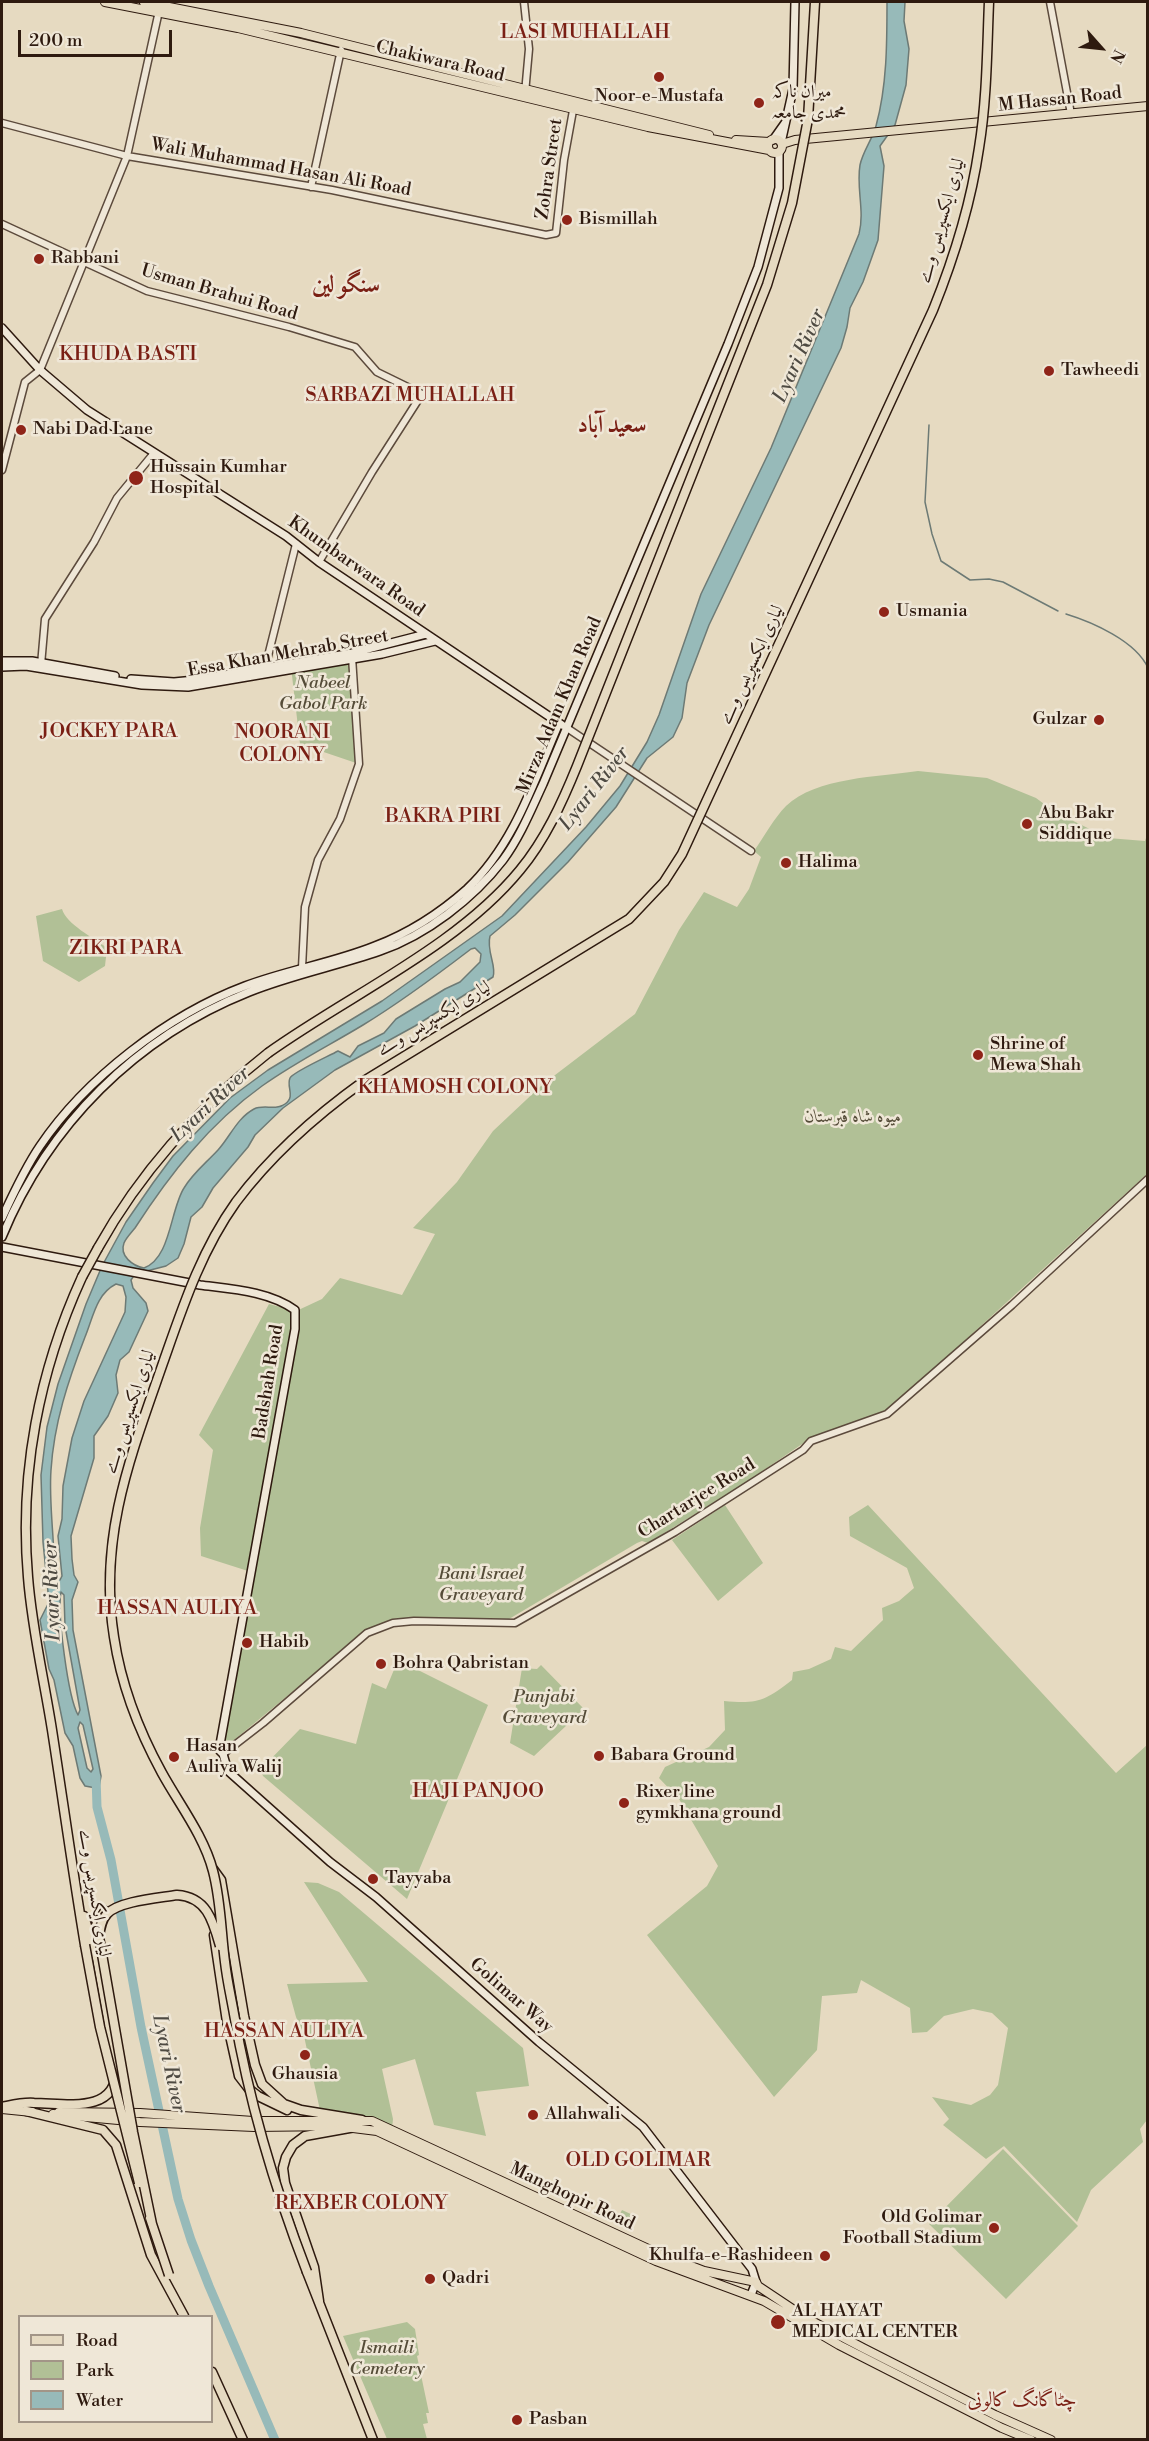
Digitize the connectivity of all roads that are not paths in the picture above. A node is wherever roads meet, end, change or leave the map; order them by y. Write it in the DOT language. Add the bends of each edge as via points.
graph roads {
  1 [pos="105,2"];
  2 [pos="144,2"];
  3 [pos="524,2"];
  4 [pos="795,2"];
  5 [pos="815,2"];
  6 [pos="989,2"];
  7 [pos="1050,2"];
  8 [pos="159,8"];
  9 [pos="342,43"];
  10 [pos="340,54"];
  11 [pos="525,93"];
  12 [pos="574,105"];
  13 [pos="1148,106"];
  14 [pos="1071,114"];
  15 [pos="786,120"];
  16 [pos="2,123"];
  17 [pos="770,144"];
  18 [pos="781,146"];
  19 [pos="127,156"];
  20 [pos="311,187"];
  21 [pos="2,224"];
  22 [pos="556,233"];
  23 [pos="83,263"];
  24 [pos="2,328"];
  25 [pos="40,370"];
  26 [pos="154,453"];
  27 [pos="2,470"];
  28 [pos="296,544"];
  29 [pos="319,562"];
  30 [pos="426,634"];
  31 [pos="435,642"];
  32 [pos="352,656"];
  33 [pos="2,661"];
  34 [pos="40,665"];
  35 [pos="2,667"];
  36 [pos="264,672"];
  37 [pos="559,723"];
  38 [pos="567,728"];
  39 [pos="751,851"];
  40 [pos="302,968"];
  41 [pos="1148,1179"];
  42 [pos="2,1218"];
  43 [pos="2,1237"];
  44 [pos="2,1247"];
  45 [pos="223,1754"];
  46 [pos="213,1869"];
  47 [pos="77,1894"];
  48 [pos="117,1906"];
  49 [pos="212,1917"];
  50 [pos="92,1941"];
  51 [pos="225,1965"];
  52 [pos="2,2108"];
  53 [pos="26,2111"];
  54 [pos="46,2113"];
  55 [pos="330,2115"];
  56 [pos="362,2120"];
  57 [pos="253,2124"];
  58 [pos="355,2127"];
  59 [pos="152,2224"];
  60 [pos="756,2282"];
  61 [pos="751,2295"];
  62 [pos="320,2301"];
  63 [pos="184,2315"];
  64 [pos="185,2315"];
  65 [pos="213,2374"];
  66 [pos="243,2439"];
  67 [pos="373,2439"];
  68 [pos="1030,2439"];
  69 [pos="1051,2439"];
  1 -- 8 [label="main road, Chakiwara Road"];
  2 -- 8 [label="main road, Chakiwara Road"];
  3 -- 11 [label="street" via="529,50"];
  4 -- 15 [label="main road, Mirza Adam Khan Road" via="793,89"];
  5 -- 47 [label="highway, لیاری ایکسپریس وے, bridge" via="808,119 796,186 776,260 577,766 548,827 520,870 472,918 300,1030 210,1103 145,1176 98,1248 63,1322 43,1386 30,1453 26,1523 32,1611"];
  6 -- 46 [label="highway, لیاری ایکسپریس وے, bridge" via="980,147 949,269 682,854 664,882 629,919 326,1107 260,1172 235,1204 197,1268 125,1473 117,1508 110,1579 114,1638 142,1732"];
  7 -- 14 [label="street"];
  8 -- 9 [label="main road, Chakiwara Road"];
  8 -- 10 [label="main road, Chakiwara Road"];
  8 -- 19 [label="street"];
  9 -- 10 [label="street"];
  9 -- 11 [label="main road, Chakiwara Road"];
  10 -- 11 [label="main road, Chakiwara Road"];
  10 -- 20 [label="street"];
  11 -- 12 [label="main road, Chakiwara Road"];
  12 -- 17 [label="main road, Chakiwara Road" via="679,134"];
  12 -- 22 [label="street, Zohra Street"];
  13 -- 14 [label="main road, M Hassan Road"];
  14 -- 18 [label="main road, M Hassan Road" via="791,140"];
  15 -- 17 [label="main road, Mirza Adam Khan Road"];
  15 -- 18 [label="main road, Mirza Adam Khan Road"];
  16 -- 19 [label="street, Wali Muhammad Hasan Ali Road"];
  17 -- 18 [label="main road" via="777,139"];
  17 -- 18 [label="main road" via="775,153"];
  18 -- 38 [label="main road, Mirza Adam Khan Road" via="779,188 758,267"];
  19 -- 20 [label="street, Wali Muhammad Hasan Ali Road"];
  19 -- 23 [label="street"];
  20 -- 22 [label="street, Wali Muhammad Hasan Ali Road" via="546,235"];
  21 -- 23 [label="street, Usman Brahui Road"];
  23 -- 25 [label="street"];
  23 -- 29 [label="street, Usman Brahui Road" via="147,291 355,347 377,372 422,394"];
  24 -- 25 [label="main road, Khumbarwara Road"];
  25 -- 26 [label="main road, Khumbarwara Road" via="87,410"];
  25 -- 27 [label="street" via="25,382"];
  26 -- 28 [label="main road, Khumbarwara Road"];
  26 -- 34 [label="street" via="117,498 45,619"];
  28 -- 29 [label="main road, Khumbarwara Road"];
  28 -- 36 [label="street"];
  29 -- 30 [label="main road, Khumbarwara Road"];
  30 -- 31 [label="main road, Khumbarwara Road"];
  30 -- 32 [label="main road"];
  31 -- 32 [label="main road, Essa Khan Mehrab Street"];
  31 -- 37 [label="main road, Khumbarwara Road"];
  32 -- 36 [label="main road, Essa Khan Mehrab Street"];
  32 -- 40 [label="street" via="359,764 340,819 318,860 305,906"];
  33 -- 34 [label="main road, Essa Khan Mehrab Street"];
  34 -- 35 [label="main road, Essa Khan Mehrab Street"];
  34 -- 36 [label="main road, Essa Khan Mehrab Street" via="142,685 181,687"];
  37 -- 38 [label="main road, Khumbarwara Road"];
  37 -- 40 [label="main road, Mirza Adam Khan Road" via="513,828 467,889 439,912 394,938"];
  38 -- 39 [label="street"];
  38 -- 43 [label="main road, Mirza Adam Khan Road" via="520,832 478,888 437,920 393,946 251,991 204,1013 148,1049 105,1084 59,1134 24,1190"];
  40 -- 42 [label="main road, Mirza Adam Khan Road" via="244,986 195,1011 158,1031 114,1065 47,1136"];
  41 -- 45 [label="street, Chartarjee Road" via="887,1414 811,1441 675,1532 515,1623 393,1623 367,1633"];
  44 -- 45 [label="main road, Badshah Road" via="277,1299 295,1310 295,1329 219,1750"];
  45 -- 60 [label="main road, Golimar Way" via="228,1771 330,1862 376,1897 539,2042 643,2127 752,2269"];
  46 -- 51 [label="highway, لیاری ایکسپریس وے, bridge"];
  46 -- 55 [label="highway" via="221,1880 244,2016 262,2084 284,2104"];
  47 -- 50 [label="highway"];
  47 -- 59 [label="highway, لیاری ایکسپریس وے, bridge" via="100,2026"];
  48 -- 49 [label="highway, bridge" via="184,1895 200,1903"];
  48 -- 50 [label="highway, bridge" via="100,1917"];
  48 -- 59 [label="highway, bridge" via="103,1919 99,1937"];
  49 -- 51 [label="highway, bridge"];
  49 -- 55 [label="highway, bridge" via="239,2076 249,2089 275,2106"];
  50 -- 52 [label="highway" via="117,2070 114,2087 102,2099 86,2104 31,2102"];
  51 -- 62 [label="highway, لیاری ایکسپریس وے, bridge" via="255,2109 282,2207"];
  52 -- 53 [label="main road, Manghopir Road"];
  53 -- 54 [label="main road, Manghopir Road"];
  53 -- 63 [label="highway" via="103,2130 111,2137 151,2255"];
  54 -- 57 [label="main road, Manghopir Road" via="137,2113"];
  54 -- 57 [label="main road, Manghopir Road" via="140,2122"];
  55 -- 56 [label="highway"];
  56 -- 57 [label="main road, Manghopir Road"];
  56 -- 60 [label="main road, Manghopir Road" via="402,2134 657,2253 704,2271"];
  57 -- 58 [label="main road, Manghopir Road"];
  58 -- 61 [label="main road, Manghopir Road" via="388,2136 656,2261"];
  58 -- 62 [label="highway" via="305,2136 286,2157 285,2183 314,2267"];
  59 -- 64 [label="highway, لیاری ایکسپریس وے, bridge"];
  60 -- 61 [label="main road"];
  60 -- 69 [label="main road, Manghopir Road" via="806,2318 863,2349"];
  61 -- 68 [label="main road, Manghopir Road" via="839,2345"];
  62 -- 67 [label="highway, لیاری ایکسپریس وے"];
  65 -- 66 [label="highway"];
}
